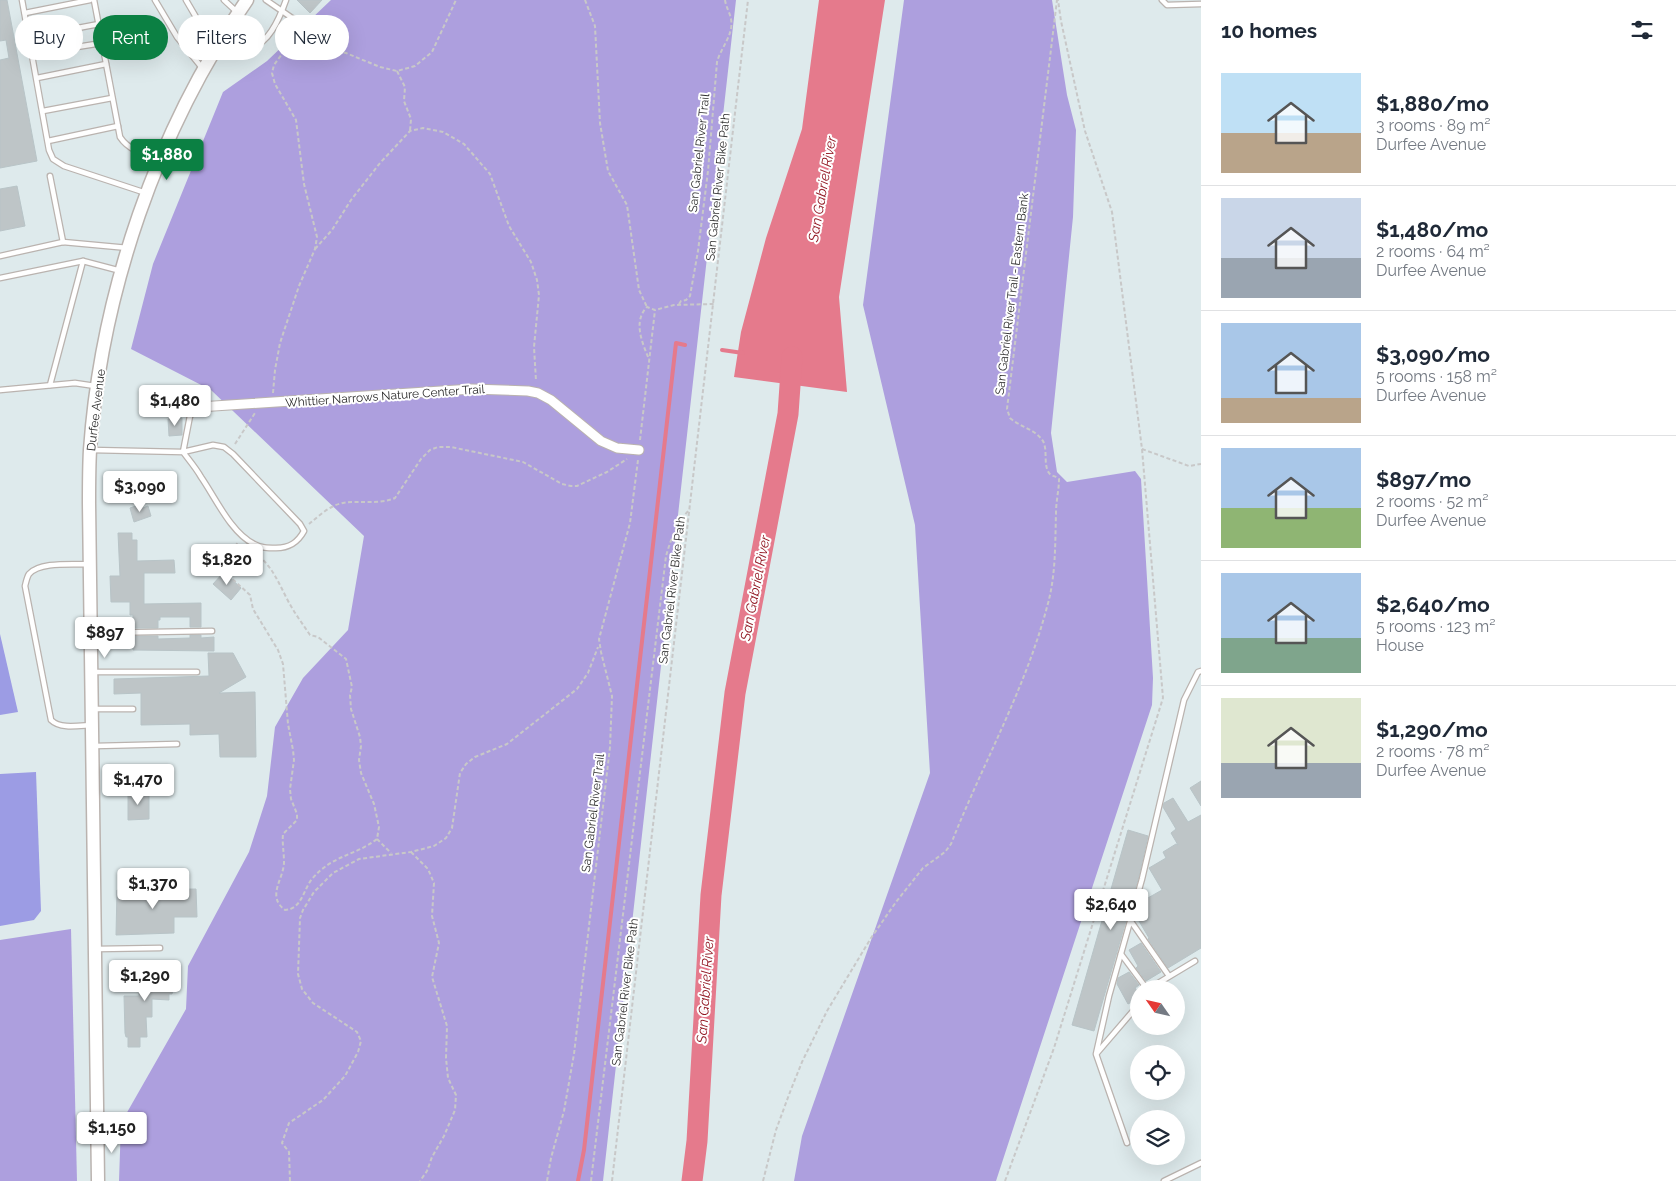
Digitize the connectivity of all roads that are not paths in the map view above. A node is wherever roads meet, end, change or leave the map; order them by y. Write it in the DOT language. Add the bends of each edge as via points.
graph roads {
  1 [pos="22,0"];
  2 [pos="90,0"];
  3 [pos="94,0"];
  4 [pos="155,0"];
  5 [pos="186,0"];
  6 [pos="224,0"];
  7 [pos="247,0"];
  8 [pos="266,0"];
  9 [pos="286,0"];
  10 [pos="1162,0"];
  11 [pos="1201,4"];
  12 [pos="282,12"];
  13 [pos="25,13"];
  14 [pos="238,13"];
  15 [pos="97,15"];
  16 [pos="195,15"];
  17 [pos="287,15"];
  18 [pos="265,40"];
  19 [pos="34,60"];
  20 [pos="105,60"];
  21 [pos="209,60"];
  22 [pos="106,64"];
  23 [pos="203,70"];
  24 [pos="37,78"];
  25 [pos="112,98"];
  26 [pos="43,111"];
  27 [pos="118,126"];
  28 [pos="48,141"];
  29 [pos="161,159"];
  30 [pos="50,176"];
  31 [pos="147,194"];
  32 [pos="63,242"];
  33 [pos="129,249"];
  34 [pos="0,256"];
  35 [pos="83,261"];
  36 [pos="123,271"];
  37 [pos="0,278"];
  38 [pos="50,385"];
  39 [pos="98,386"];
  40 [pos="0,390"];
  41 [pos="199,407"];
  42 [pos="90,450"];
  43 [pos="639,450"];
  44 [pos="183,452"];
  45 [pos="90,564"];
  46 [pos="212,631"];
  47 [pos="91,633"];
  48 [pos="1201,671"];
  49 [pos="91,672"];
  50 [pos="197,672"];
  51 [pos="91,709"];
  52 [pos="133,709"];
  53 [pos="91,725"];
  54 [pos="177,744"];
  55 [pos="91,746"];
  56 [pos="1130,920"];
  57 [pos="160,948"];
  58 [pos="96,949"];
  59 [pos="1121,954"];
  60 [pos="1195,961"];
  61 [pos="1169,976"];
  62 [pos="1141,980"];
  63 [pos="1164,980"];
  64 [pos="1130,1014"];
  65 [pos="1096,1054"];
  66 [pos="1127,1143"];
  67 [pos="1201,1163"];
  68 [pos="98,1181"];
  69 [pos="1164,1181"];
  1 -- 13 [label="lane"];
  2 -- 13 [label="lane"];
  3 -- 15 [label="lane"];
  4 -- 23 [label="lane" via="177,37"];
  5 -- 16 [label="lane"];
  6 -- 14 [label="lane"];
  7 -- 14 [label="main road, Durfee Avenue"];
  8 -- 12 [label="lane"];
  9 -- 12 [label="lane"];
  10 -- 11 [label="lane" via="1167,5"];
  12 -- 17 [label="lane"];
  12 -- 18 [label="lane"];
  19 -- 24 [label="lane"];
  20 -- 22 [label="lane"];
  21 -- 23 [label="main road, Durfee Avenue"];
  22 -- 24 [label="lane"];
  22 -- 25 [label="lane"];
  23 -- 29 [label="main road, Durfee Avenue"];
  24 -- 26 [label="lane"];
  25 -- 26 [label="lane"];
  25 -- 27 [label="lane"];
  26 -- 28 [label="lane"];
  27 -- 28 [label="lane"];
  27 -- 29 [label="lane" via="120,138 129,147"];
  28 -- 31 [label="lane" via="53,159 64,166"];
  29 -- 31 [label="main road, Durfee Avenue"];
  30 -- 32 [label="lane"];
  31 -- 33 [label="main road, Durfee Avenue"];
  32 -- 33 [label="lane"];
  32 -- 34 [label="lane"];
  33 -- 36 [label="main road, Durfee Avenue"];
  35 -- 36 [label="lane"];
  35 -- 37 [label="lane"];
  35 -- 38 [label="lane"];
  36 -- 39 [label="main road, Durfee Avenue" via="112,306"];
  38 -- 39 [label="lane" via="75,383"];
  38 -- 40 [label="lane"];
  39 -- 42 [label="main road, Durfee Avenue"];
  41 -- 43 [label="street, Whittier Narrows Nature Center Trail" via="472,390 528,391 551,400 601,441 616,448"];
  41 -- 44 [label="lane" via="190,416"];
  42 -- 44 [label="lane"];
  42 -- 45 [label="main road, Durfee Avenue"];
  44 -- 44 [label="lane" via="241,534 263,548 280,548 299,540 304,531 302,527 224,447 213,444"];
  45 -- 47 [label="main road, Durfee Avenue"];
  45 -- 53 [label="lane" via="42,566 28,576 25,586 51,720 68,726"];
  46 -- 47 [label="lane"];
  47 -- 49 [label="main road, Durfee Avenue"];
  48 -- 56 [label="lane" via="1184,700"];
  49 -- 50 [label="lane"];
  49 -- 51 [label="main road, Durfee Avenue"];
  51 -- 52 [label="lane"];
  51 -- 53 [label="main road, Durfee Avenue"];
  53 -- 55 [label="main road, Durfee Avenue"];
  54 -- 55 [label="lane"];
  55 -- 58 [label="main road, Durfee Avenue"];
  56 -- 59 [label="lane"];
  56 -- 61 [label="lane"];
  57 -- 58 [label="lane"];
  58 -- 68 [label="main road, Durfee Avenue"];
  59 -- 62 [label="lane"];
  59 -- 65 [label="lane"];
  60 -- 61 [label="lane"];
  61 -- 63 [label="lane"];
  64 -- 65 [label="lane"];
  65 -- 66 [label="lane"];
  67 -- 69 [label="lane"];
}
